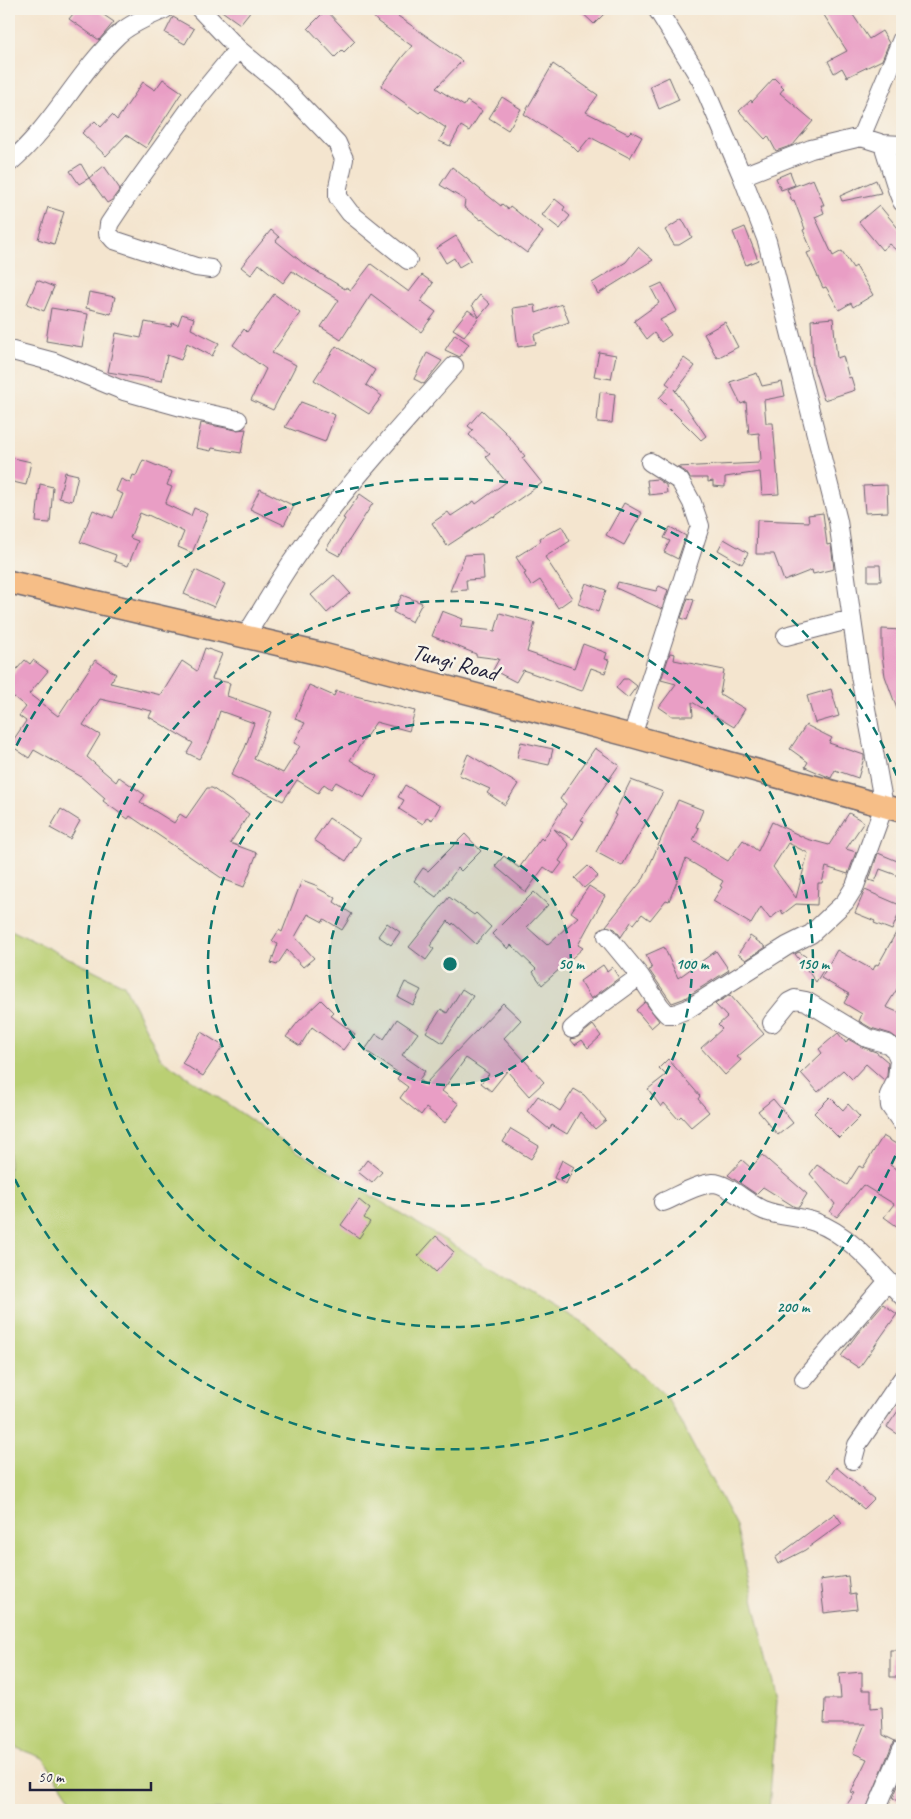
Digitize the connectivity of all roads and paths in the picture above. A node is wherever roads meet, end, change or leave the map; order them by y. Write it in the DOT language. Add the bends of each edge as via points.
graph roads {
  1 [pos="165,9"];
  2 [pos="200,9"];
  3 [pos="657,9"];
  4 [pos="902,39"];
  5 [pos="238,49"];
  6 [pos="861,137"];
  7 [pos="883,144"];
  8 [pos="902,145"];
  9 [pos="9,164"];
  10 [pos="742,176"];
  11 [pos="902,202"];
  12 [pos="408,260"];
  13 [pos="211,269"];
  14 [pos="9,350"];
  15 [pos="454,366"];
  16 [pos="238,420"];
  17 [pos="650,462"];
  18 [pos="9,582"];
  19 [pos="852,619"];
  20 [pos="786,636"];
  21 [pos="245,637"];
  22 [pos="632,736"];
  23 [pos="893,809"];
  24 [pos="607,936"];
  25 [pos="640,976"];
  26 [pos="772,1023"];
  27 [pos="572,1029"];
  28 [pos="902,1123"];
  29 [pos="663,1202"];
  30 [pos="888,1280"];
  31 [pos="902,1296"];
  32 [pos="804,1379"];
  33 [pos="902,1379"];
  34 [pos="853,1460"];
  35 [pos="902,1749"];
  36 [pos="876,1810"];
  1 -- 9 [label="street" via="119,34 38,134"];
  2 -- 5 [label="street"];
  3 -- 10 [label="street" via="701,80"];
  4 -- 6 [label="street"];
  5 -- 12 [label="street" via="279,83 337,143 344,159 338,197 350,213"];
  5 -- 13 [label="street" via="197,99 109,224 108,234 114,240"];
  6 -- 7 [label="street"];
  6 -- 10 [label="street" via="811,149"];
  7 -- 8 [label="street"];
  7 -- 11 [label="street"];
  10 -- 19 [label="street" via="767,241 835,512"];
  14 -- 16 [label="street" via="54,362 124,391"];
  15 -- 21 [label="street" via="309,539"];
  17 -- 22 [label="street" via="680,481 700,526"];
  18 -- 21 [label="main road, Tungi Road"];
  19 -- 20 [label="street"];
  19 -- 23 [label="street" via="860,676"];
  21 -- 22 [label="main road, Tungi Road"];
  22 -- 23 [label="main road, Tungi Road"];
  23 -- 25 [label="street" via="845,902 811,934 688,1010 675,1014 667,1014"];
  24 -- 25 [label="street"];
  25 -- 27 [label="street"];
  26 -- 28 [label="street" via="795,999 806,1001 867,1038 888,1044 899,1059 897,1079 889,1095 890,1106"];
  29 -- 30 [label="street" via="702,1185 724,1185 764,1210 812,1221 833,1231 860,1251"];
  30 -- 31 [label="street"];
  30 -- 32 [label="street"];
  33 -- 34 [label="street" via="858,1445"];
  35 -- 36 [label="street"];
}
